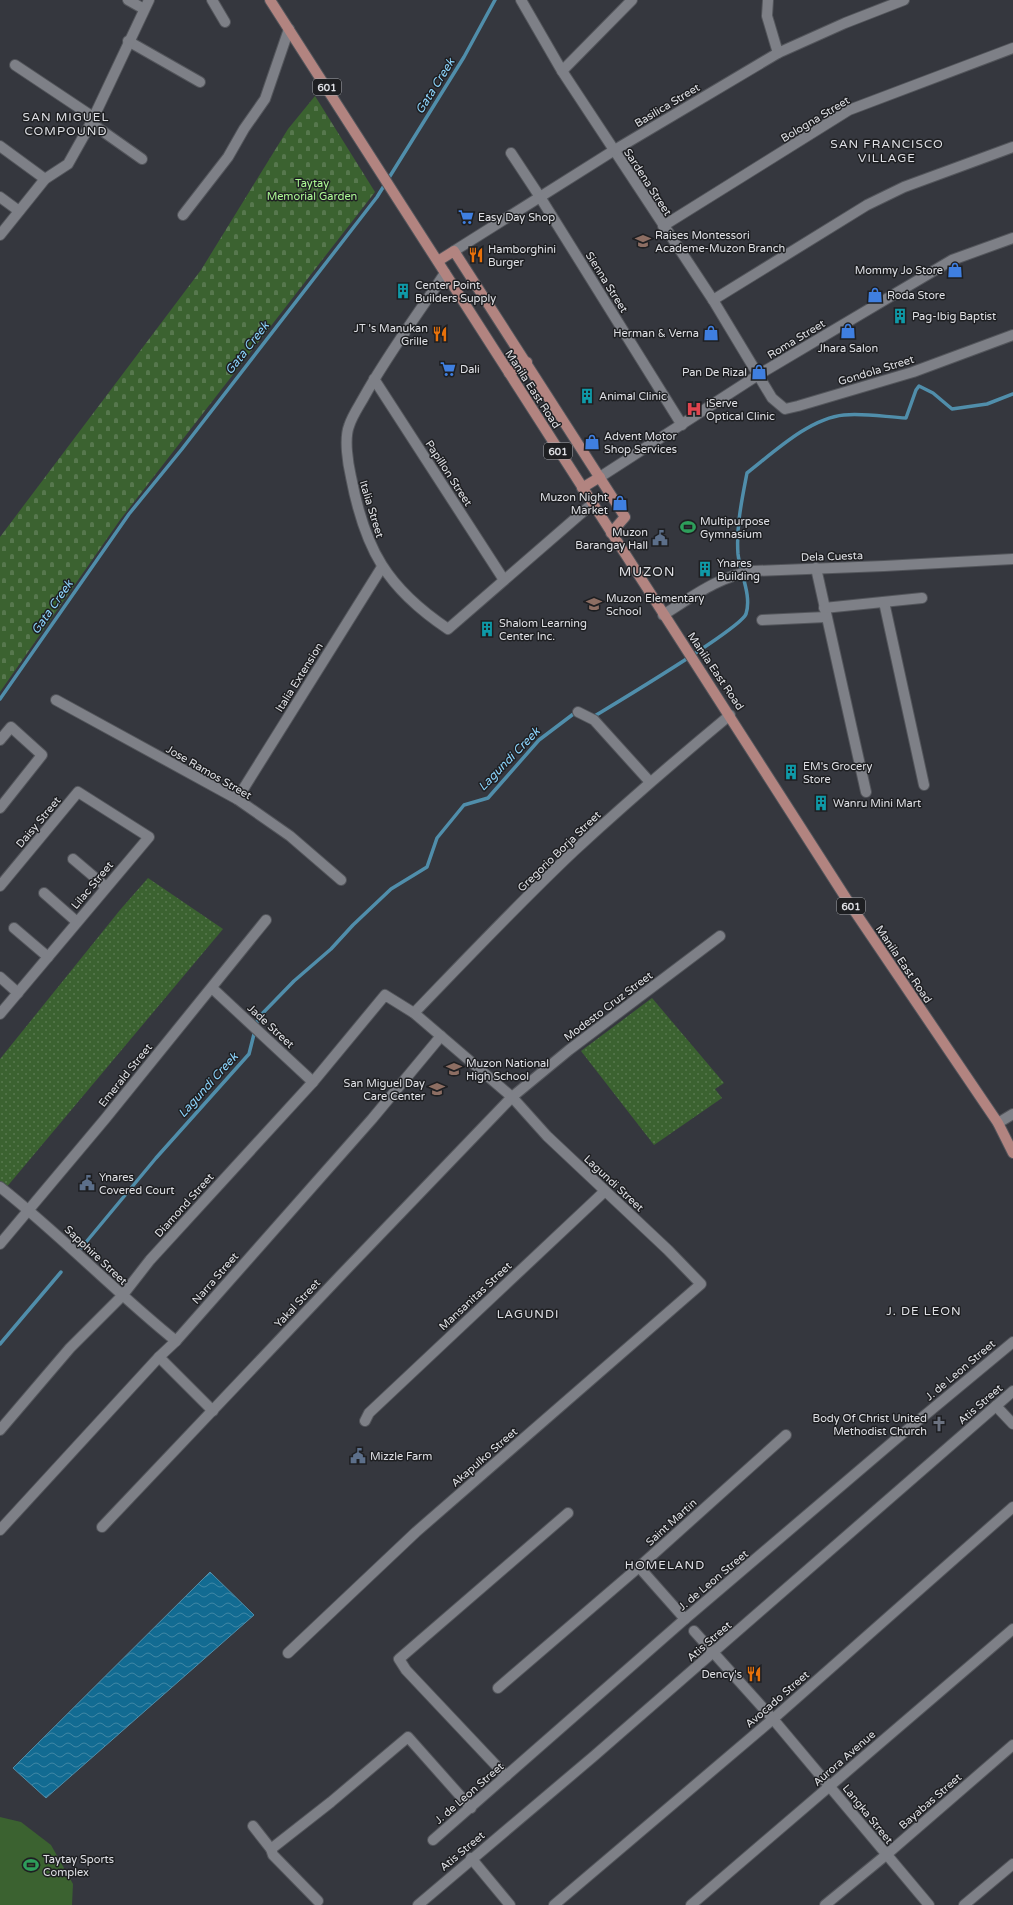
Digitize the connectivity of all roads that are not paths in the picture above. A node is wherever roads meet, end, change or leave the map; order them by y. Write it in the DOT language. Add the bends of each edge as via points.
graph roads {
  1 [pos="128,0"];
  2 [pos="212,0"];
  3 [pos="270,0"];
  4 [pos="521,0"];
  5 [pos="632,0"];
  6 [pos="768,0"];
  7 [pos="904,0"];
  8 [pos="147,5"];
  9 [pos="225,22"];
  10 [pos="289,29"];
  11 [pos="128,41"];
  12 [pos="1013,48"];
  13 [pos="778,53"];
  14 [pos="15,65"];
  15 [pos="562,72"];
  16 [pos="200,82"];
  17 [pos="92,120"];
  18 [pos="0,146"];
  19 [pos="1013,147"];
  20 [pos="613,151"];
  21 [pos="511,153"];
  22 [pos="142,159"];
  23 [pos="45,179"];
  24 [pos="0,197"];
  25 [pos="540,197"];
  26 [pos="19,211"];
  27 [pos="183,215"];
  28 [pos="663,226"];
  29 [pos="0,235"];
  30 [pos="1013,238"];
  31 [pos="454,251"];
  32 [pos="438,261"];
  33 [pos="445,273"];
  34 [pos="713,300"];
  35 [pos="1013,335"];
  36 [pos="527,362"];
  37 [pos="508,373"];
  38 [pos="758,375"];
  39 [pos="374,379"];
  40 [pos="682,425"];
  41 [pos="600,477"];
  42 [pos="582,488"];
  43 [pos="592,504"];
  44 [pos="611,533"];
  45 [pos="1013,559"];
  46 [pos="382,567"];
  47 [pos="816,568"];
  48 [pos="504,580"];
  49 [pos="922,598"];
  50 [pos="884,602"];
  51 [pos="825,612"];
  52 [pos="663,615"];
  53 [pos="762,620"];
  54 [pos="56,700"];
  55 [pos="578,712"];
  56 [pos="730,715"];
  57 [pos="0,740"];
  58 [pos="650,782"];
  59 [pos="924,785"];
  60 [pos="78,792"];
  61 [pos="866,792"];
  62 [pos="237,800"];
  63 [pos="0,808"];
  64 [pos="73,859"];
  65 [pos="341,880"];
  66 [pos="0,886"];
  67 [pos="106,887"];
  68 [pos="44,894"];
  69 [pos="266,920"];
  70 [pos="78,922"];
  71 [pos="14,928"];
  72 [pos="720,936"];
  73 [pos="48,957"];
  74 [pos="0,977"];
  75 [pos="212,988"];
  76 [pos="18,993"];
  77 [pos="385,995"];
  78 [pos="414,1013"];
  79 [pos="0,1014"];
  80 [pos="442,1036"];
  81 [pos="313,1082"];
  82 [pos="512,1097"];
  83 [pos="1013,1114"];
  84 [pos="998,1123"];
  85 [pos="1013,1153"];
  86 [pos="0,1187"];
  87 [pos="605,1191"];
  88 [pos="29,1210"];
  89 [pos="0,1244"];
  90 [pos="701,1284"];
  91 [pos="122,1296"];
  92 [pos="176,1341"];
  93 [pos="1013,1342"];
  94 [pos="159,1357"];
  95 [pos="1013,1391"];
  96 [pos="996,1406"];
  97 [pos="213,1411"];
  98 [pos="365,1421"];
  99 [pos="1013,1424"];
  100 [pos="0,1430"];
  101 [pos="786,1435"];
  102 [pos="1013,1508"];
  103 [pos="568,1513"];
  104 [pos="102,1527"];
  105 [pos="0,1530"];
  106 [pos="639,1567"];
  107 [pos="685,1619"];
  108 [pos="1013,1629"];
  109 [pos="694,1631"];
  110 [pos="288,1653"];
  111 [pos="713,1653"];
  112 [pos="498,1688"];
  113 [pos="773,1719"];
  114 [pos="1013,1745"];
  115 [pos="506,1776"];
  116 [pos="830,1786"];
  117 [pos="471,1808"];
  118 [pos="253,1826"];
  119 [pos="433,1840"];
  120 [pos="271,1849"];
  121 [pos="886,1855"];
  122 [pos="471,1858"];
  123 [pos="1013,1864"];
  124 [pos="318,1901"];
  125 [pos="418,1905"];
  126 [pos="510,1905"];
  127 [pos="554,1905"];
  128 [pos="691,1905"];
  129 [pos="825,1905"];
  130 [pos="929,1905"];
  131 [pos="964,1905"];
  1 -- 8 [label="street"];
  2 -- 9 [label="street"];
  3 -- 10 [label="main road, Manila East Road / 601"];
  4 -- 15 [label="street, Sardena Street"];
  5 -- 15 [label="street"];
  6 -- 13 [label="street" via="767,16"];
  7 -- 13 [label="street, Basilica Street" via="845,22"];
  8 -- 11 [label="street"];
  10 -- 27 [label="street" via="265,99 228,158"];
  10 -- 32 [label="main road, Manila East Road / 601"];
  11 -- 16 [label="street"];
  11 -- 17 [label="street"];
  12 -- 28 [label="street, Bologna Street" via="849,110"];
  13 -- 20 [label="street, Basilica Street"];
  14 -- 17 [label="street"];
  15 -- 20 [label="street, Sardena Street"];
  17 -- 22 [label="street"];
  17 -- 23 [label="street" via="68,164"];
  18 -- 23 [label="street"];
  19 -- 34 [label="street" via="904,188 867,205"];
  20 -- 25 [label="street, Basilica Street"];
  20 -- 28 [label="street, Sardena Street"];
  21 -- 25 [label="street, Sienna Street"];
  23 -- 26 [label="street"];
  24 -- 26 [label="street"];
  25 -- 31 [label="street, Basilica Street"];
  25 -- 40 [label="street, Sienna Street"];
  26 -- 29 [label="street"];
  28 -- 34 [label="street, Sardena Street"];
  30 -- 38 [label="street, Roma Street" via="952,260"];
  31 -- 32 [label="main road"];
  31 -- 36 [label="main road"];
  32 -- 33 [label="main road, Manila East Road / 601"];
  33 -- 37 [label="main road, Manila East Road / 601"];
  33 -- 39 [label="street, Italia Street"];
  34 -- 38 [label="street, Sardena Street"];
  35 -- 38 [label="street, Gondola Street" via="913,372 785,409 772,398"];
  36 -- 37 [label="main road"];
  36 -- 41 [label="main road"];
  37 -- 42 [label="main road, Manila East Road / 601"];
  38 -- 40 [label="street, Roma Street"];
  39 -- 46 [label="street, Italia Street" via="348,427 347,462 354,496 368,540"];
  39 -- 48 [label="street, Papillon Street"];
  40 -- 41 [label="street, Roma Street"];
  41 -- 42 [label="main road"];
  41 -- 44 [label="main road" via="625,517"];
  42 -- 43 [label="main road, Manila East Road / 601"];
  43 -- 44 [label="main road, Manila East Road / 601"];
  43 -- 48 [label="street, Italia Street"];
  44 -- 52 [label="main road, Manila East Road / 601"];
  45 -- 47 [label="street, Dela Cuesta"];
  46 -- 48 [label="street, Italia Street" via="397,588 448,629"];
  46 -- 62 [label="street, Italia Extension"];
  47 -- 51 [label="street"];
  47 -- 52 [label="street, Dela Cuesta" via="737,573 715,583"];
  49 -- 50 [label="street"];
  50 -- 51 [label="street"];
  50 -- 59 [label="street"];
  51 -- 53 [label="street"];
  51 -- 61 [label="street"];
  52 -- 56 [label="main road, Manila East Road / 601"];
  54 -- 62 [label="street, Jose Ramos Street"];
  55 -- 58 [label="street" via="594,720"];
  56 -- 58 [label="street, Gregorio Borja Street"];
  56 -- 84 [label="main road, Manila East Road / 601" via="888,962"];
  57 -- 63 [label="street" via="11,726 42,755"];
  58 -- 78 [label="street, Gregorio Borja Street" via="574,851"];
  60 -- 66 [label="street, Daisy Street"];
  60 -- 67 [label="street, Lilac Street" via="149,837"];
  62 -- 65 [label="street, Jose Ramos Street" via="290,836"];
  64 -- 67 [label="street"];
  67 -- 70 [label="street, Lilac Street"];
  68 -- 70 [label="street"];
  69 -- 75 [label="street, Emerald Street"];
  70 -- 73 [label="street, Lilac Street"];
  71 -- 73 [label="street"];
  72 -- 82 [label="street, Modesto Cruz Street" via="569,1050"];
  73 -- 76 [label="street, Lilac Street"];
  74 -- 76 [label="street"];
  75 -- 81 [label="street, Jade Street"];
  75 -- 88 [label="street, Emerald Street"];
  76 -- 79 [label="street, Lilac Street"];
  77 -- 78 [label="street, Lagundi Street"];
  77 -- 81 [label="street, Diamond Street"];
  78 -- 80 [label="street, Lagundi Street"];
  80 -- 82 [label="street, Lagundi Street"];
  80 -- 92 [label="street, Narra Street"];
  81 -- 91 [label="street, Diamond Street" via="150,1260"];
  82 -- 87 [label="street, Lagundi Street" via="546,1136"];
  82 -- 97 [label="street, Yakal Street"];
  83 -- 84 [label="street"];
  84 -- 85 [label="main road, Manila East Road / 601"];
  86 -- 88 [label="street, Sapphire Street"];
  87 -- 90 [label="street, Lagundi Street"];
  87 -- 98 [label="street, Mansanitas Street" via="368,1413"];
  88 -- 89 [label="street, Emerald Street"];
  88 -- 91 [label="street, Sapphire Street"];
  90 -- 110 [label="street, Akapulko Street" via="416,1532"];
  91 -- 92 [label="street, Sapphire Street"];
  91 -- 100 [label="street, Diamond Street" via="70,1348"];
  92 -- 94 [label="street, Narra Street"];
  93 -- 107 [label="street, J. de Leon Street"];
  94 -- 97 [label="street"];
  94 -- 105 [label="street, Narra Street"];
  95 -- 96 [label="street, Atis Street"];
  96 -- 99 [label="street"];
  96 -- 111 [label="street, Atis Street"];
  97 -- 104 [label="street, Yakal Street"];
  101 -- 106 [label="street, Saint Martin"];
  102 -- 113 [label="street, Avocado Street"];
  103 -- 115 [label="street" via="399,1659 406,1670"];
  106 -- 107 [label="street"];
  106 -- 112 [label="street, Saint Martin"];
  107 -- 115 [label="street, J. de Leon Street"];
  108 -- 116 [label="street, Aurora Avenue"];
  109 -- 111 [label="street, Langka Street"];
  111 -- 113 [label="street, Langka Street"];
  111 -- 122 [label="street, Atis Street"];
  113 -- 116 [label="street, Langka Street"];
  113 -- 127 [label="street, Avocado Street"];
  114 -- 121 [label="street, Bayabas Street"];
  115 -- 117 [label="street, J. de Leon Street"];
  116 -- 121 [label="street, Langka Street"];
  116 -- 128 [label="street, Aurora Avenue"];
  117 -- 119 [label="street, J. de Leon Street"];
  117 -- 120 [label="street" via="408,1737 332,1802"];
  118 -- 120 [label="street"];
  120 -- 124 [label="street" via="273,1856"];
  121 -- 129 [label="street, Bayabas Street"];
  121 -- 130 [label="street, Langka Street"];
  122 -- 125 [label="street, Atis Street"];
  122 -- 126 [label="street"];
  123 -- 131 [label="street"];
}
